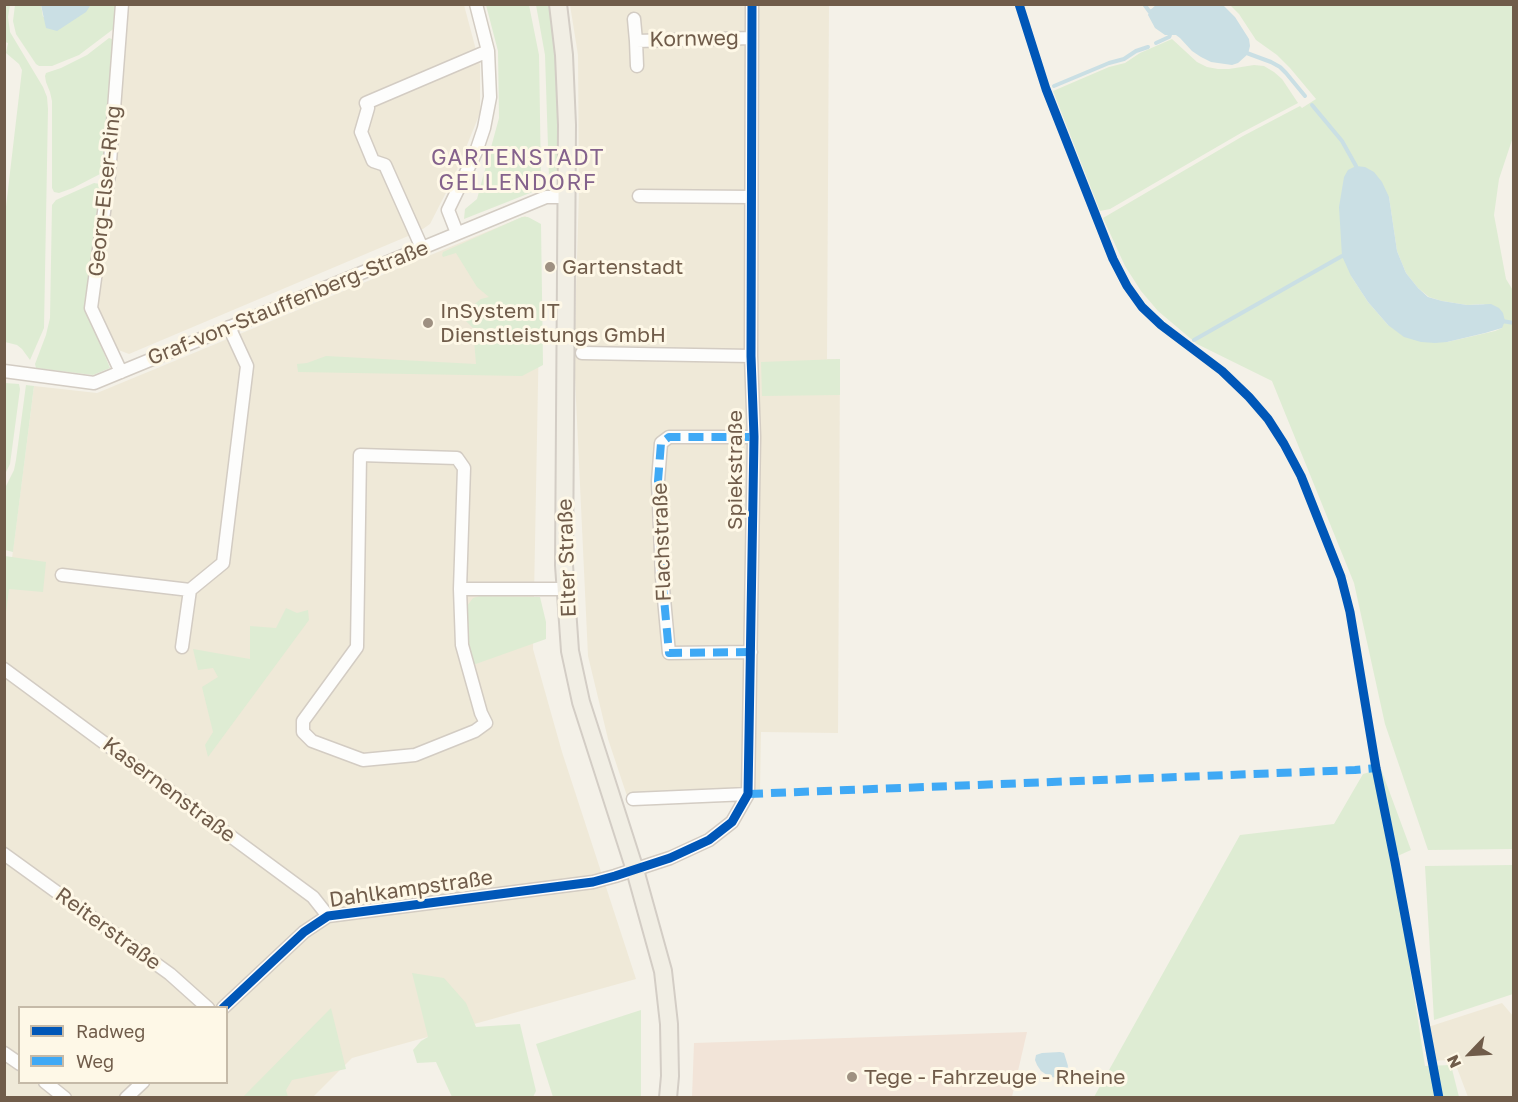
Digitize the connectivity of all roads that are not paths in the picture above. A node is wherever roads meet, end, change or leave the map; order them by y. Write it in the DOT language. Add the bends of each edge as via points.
graph roads {
  1 [pos="122,4"];
  2 [pos="476,4"];
  3 [pos="558,4"];
  4 [pos="752,4"];
  5 [pos="634,19"];
  6 [pos="752,38"];
  7 [pos="636,40"];
  8 [pos="488,51"];
  9 [pos="637,66"];
  10 [pos="639,196"];
  11 [pos="567,197"];
  12 [pos="752,197"];
  13 [pos="457,233"];
  14 [pos="422,248"];
  15 [pos="229,327"];
  16 [pos="582,353"];
  17 [pos="752,356"];
  18 [pos="4,371"];
  19 [pos="121,372"];
  20 [pos="754,437"];
  21 [pos="62,575"];
  22 [pos="460,589"];
  23 [pos="190,590"];
  24 [pos="566,590"];
  25 [pos="182,647"];
  26 [pos="751,652"];
  27 [pos="4,669"];
  28 [pos="748,794"];
  29 [pos="633,799"];
  30 [pos="4,854"];
  31 [pos="635,870"];
  32 [pos="328,916"];
  33 [pos="206,1006"];
  34 [pos="225,1006"];
  35 [pos="4,1053"];
  36 [pos="18,1063"];
  37 [pos="46,1084"];
  38 [pos="143,1084"];
  39 [pos="65,1098"];
  40 [pos="126,1098"];
  41 [pos="668,1098"];
  1 -- 19 [label="street, Georg-Elser-Ring" via="109,175 91,308"];
  2 -- 8 [label="street"];
  3 -- 11 [label="main road, Elter Straße" via="564,55"];
  4 -- 6 [label="street, Spiekstraße"];
  5 -- 7 [label="street, Kornweg"];
  6 -- 7 [label="street, Kornweg"];
  6 -- 12 [label="street, Spiekstraße"];
  7 -- 9 [label="street, Kornweg"];
  8 -- 13 [label="street" via="490,97 484,128 448,210"];
  8 -- 14 [label="street" via="366,103 361,132 373,161 385,165"];
  10 -- 12 [label="street"];
  11 -- 13 [label="street, Graf-von-Stauffenberg-Straße" via="546,197"];
  11 -- 24 [label="main road, Elter Straße"];
  12 -- 17 [label="street, Spiekstraße"];
  13 -- 14 [label="street, Graf-von-Stauffenberg-Straße"];
  14 -- 15 [label="street, Graf-von-Stauffenberg-Straße"];
  15 -- 19 [label="street, Graf-von-Stauffenberg-Straße"];
  15 -- 23 [label="street" via="247,366 223,563"];
  16 -- 17 [label="street"];
  17 -- 20 [label="street, Spiekstraße"];
  18 -- 19 [label="street, Graf-von-Stauffenberg-Straße" via="94,383"];
  20 -- 26 [label="street, Spiekstraße"];
  20 -- 26 [label="street, Flachstraße" via="669,437 661,443 658,481 669,653"];
  21 -- 23 [label="street"];
  22 -- 22 [label="street" via="464,468 457,458 360,455 357,647 303,721 303,732 312,741 363,760 415,755 486,723 462,645"];
  22 -- 24 [label="street"];
  23 -- 25 [label="street"];
  24 -- 31 [label="main road, Elter Straße" via="570,651 581,702"];
  26 -- 28 [label="street, Spiekstraße"];
  27 -- 32 [label="street, Kasernenstraße" via="313,897"];
  28 -- 29 [label="street"];
  28 -- 31 [label="street, Spiekstraße" via="732,822 709,840"];
  30 -- 33 [label="street, Reiterstraße" via="170,974"];
  31 -- 32 [label="street, Dahlkampstraße" via="593,882"];
  31 -- 41 [label="main road, Elter Straße" via="663,971 669,1024"];
  32 -- 34 [label="street, Dahlkampstraße" via="304,932"];
  35 -- 36 [label="street"];
  37 -- 39 [label="street"];
  38 -- 40 [label="street"];
}
